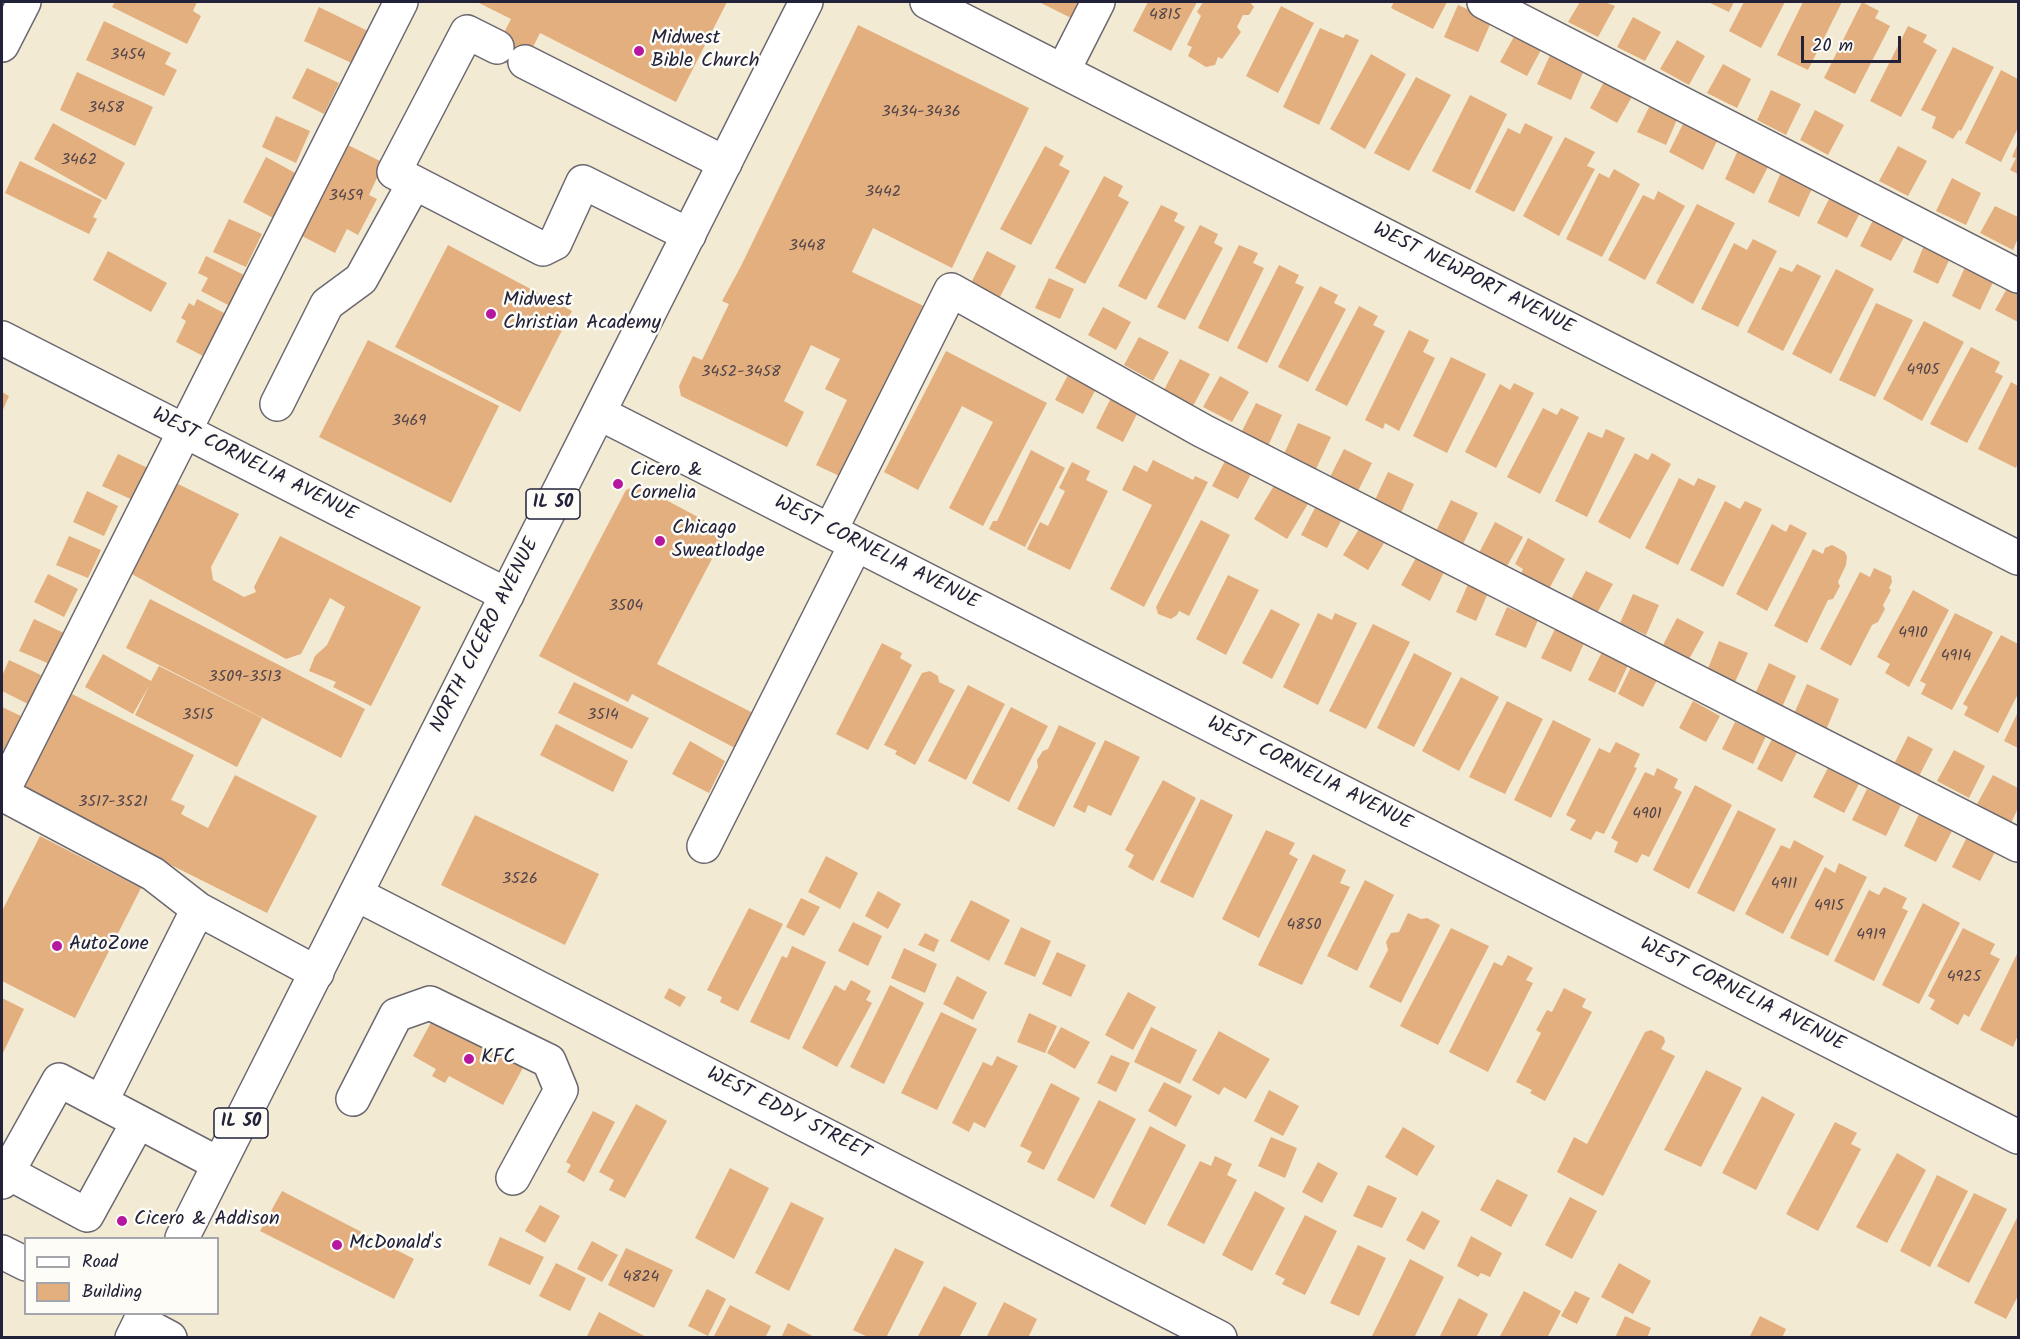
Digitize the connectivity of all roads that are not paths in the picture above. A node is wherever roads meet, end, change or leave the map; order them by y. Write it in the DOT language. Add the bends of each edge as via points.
graph roads {
  1 [pos="24,2"];
  2 [pos="401,2"];
  3 [pos="806,2"];
  4 [pos="927,2"];
  5 [pos="1098,2"];
  6 [pos="1484,2"];
  7 [pos="2,45"];
  8 [pos="1063,71"];
  9 [pos="725,163"];
  10 [pos="414,183"];
  11 [pos="689,234"];
  12 [pos="2019,276"];
  13 [pos="2,338"];
  14 [pos="278,404"];
  15 [pos="599,413"];
  16 [pos="184,430"];
  17 [pos="843,538"];
  18 [pos="2019,558"];
  19 [pos="507,595"];
  20 [pos="2,793"];
  21 [pos="2019,845"];
  22 [pos="704,846"];
  23 [pos="356,894"];
  24 [pos="198,909"];
  25 [pos="317,973"];
  26 [pos="353,1099"];
  27 [pos="101,1102"];
  28 [pos="138,1122"];
  29 [pos="2019,1137"];
  30 [pos="219,1164"];
  31 [pos="4,1177"];
  32 [pos="513,1178"];
  33 [pos="183,1237"];
  34 [pos="2,1252"];
  35 [pos="24,1263"];
  36 [pos="135,1322"];
  37 [pos="170,1338"];
  38 [pos="1220,1338"];
  1 -- 7 [label="street"];
  2 -- 16 [label="street"];
  3 -- 9 [label="street, NORTH CICERO AVENUE / IL 50"];
  4 -- 8 [label="street, WEST NEWPORT AVENUE"];
  5 -- 8 [label="street"];
  6 -- 12 [label="street"];
  8 -- 18 [label="street, WEST NEWPORT AVENUE"];
  9 -- 10 [label="street" via="467,32 394,172"];
  9 -- 11 [label="street, NORTH CICERO AVENUE / IL 50"];
  10 -- 11 [label="street" via="543,249 555,243 583,182"];
  10 -- 14 [label="street" via="361,279 327,304"];
  11 -- 15 [label="street, NORTH CICERO AVENUE / IL 50"];
  13 -- 16 [label="street, WEST CORNELIA AVENUE"];
  15 -- 17 [label="street, WEST CORNELIA AVENUE"];
  15 -- 19 [label="street, NORTH CICERO AVENUE / IL 50"];
  16 -- 19 [label="street, WEST CORNELIA AVENUE"];
  16 -- 20 [label="street"];
  17 -- 21 [label="street" via="951,290 1203,431"];
  17 -- 22 [label="street"];
  17 -- 29 [label="street, WEST CORNELIA AVENUE"];
  19 -- 23 [label="street, NORTH CICERO AVENUE / IL 50"];
  20 -- 24 [label="street" via="153,874"];
  23 -- 25 [label="street, NORTH CICERO AVENUE / IL 50"];
  23 -- 38 [label="street, WEST EDDY STREET"];
  24 -- 25 [label="street"];
  24 -- 27 [label="street"];
  25 -- 30 [label="street, NORTH CICERO AVENUE / IL 50"];
  26 -- 32 [label="street" via="396,1015 430,1003 549,1062 561,1090"];
  27 -- 28 [label="street"];
  27 -- 31 [label="street" via="59,1080"];
  28 -- 30 [label="street"];
  28 -- 31 [label="street" via="87,1215"];
  30 -- 33 [label="street, NORTH CICERO AVENUE / IL 50"];
  34 -- 35 [label="street"];
  36 -- 37 [label="street"];
}
